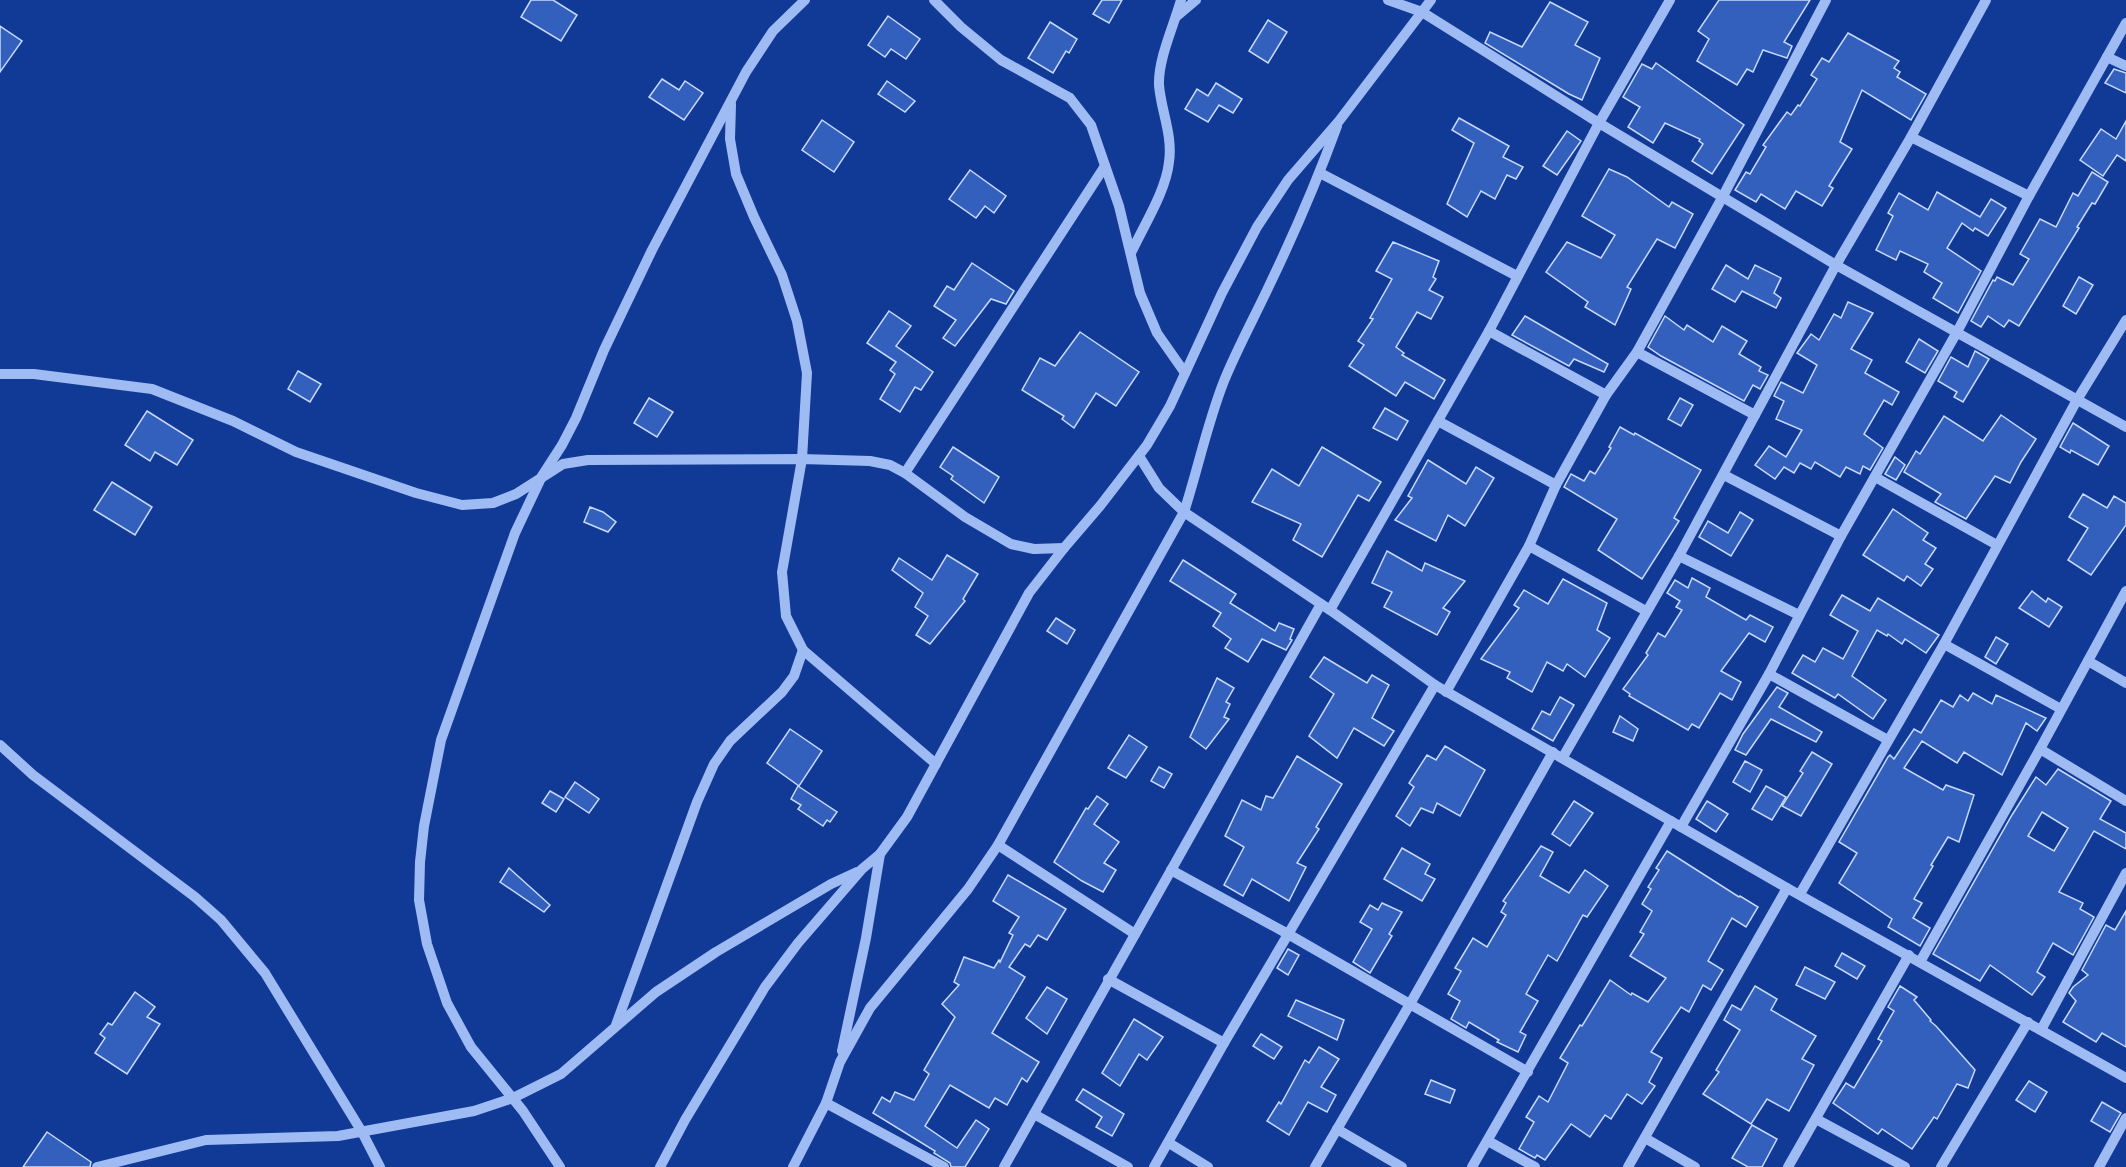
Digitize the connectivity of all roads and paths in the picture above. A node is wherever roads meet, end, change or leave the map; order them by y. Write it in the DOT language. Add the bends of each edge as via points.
graph roads {
  1 [pos="805,0"];
  2 [pos="934,0"];
  3 [pos="1181,0"];
  4 [pos="1196,0"];
  5 [pos="1388,0"];
  6 [pos="1431,0"];
  7 [pos="1670,0"];
  8 [pos="1826,0"];
  9 [pos="1986,0"];
  10 [pos="1422,12"];
  11 [pos="1177,16"];
  12 [pos="2126,23"];
  13 [pos="2107,57"];
  14 [pos="2126,66"];
  15 [pos="732,101"];
  16 [pos="1339,121"];
  17 [pos="1599,123"];
  18 [pos="1911,137"];
  19 [pos="1105,166"];
  20 [pos="1320,172"];
  21 [pos="2029,196"];
  22 [pos="1722,198"];
  23 [pos="1132,251"];
  24 [pos="1836,265"];
  25 [pos="1517,276"];
  26 [pos="2126,320"];
  27 [pos="1489,331"];
  28 [pos="1957,332"];
  29 [pos="1637,352"];
  30 [pos="1185,373"];
  31 [pos="0,374"];
  32 [pos="1606,395"];
  33 [pos="2077,400"];
  34 [pos="1755,415"];
  35 [pos="1438,421"];
  36 [pos="2126,427"];
  37 [pos="1139,456"];
  38 [pos="802,459"];
  39 [pos="905,473"];
  40 [pos="1724,475"];
  41 [pos="542,476"];
  42 [pos="1875,477"];
  43 [pos="1556,485"];
  44 [pos="1184,512"];
  45 [pos="1841,536"];
  46 [pos="1997,545"];
  47 [pos="1529,546"];
  48 [pos="1064,548"];
  49 [pos="1680,556"];
  50 [pos="2126,591"];
  51 [pos="1326,607"];
  52 [pos="1646,612"];
  53 [pos="1799,615"];
  54 [pos="1944,644"];
  55 [pos="803,650"];
  56 [pos="2088,661"];
  57 [pos="1769,674"];
  58 [pos="2126,683"];
  59 [pos="1435,686"];
  60 [pos="1446,692"];
  61 [pos="2061,709"];
  62 [pos="1888,740"];
  63 [pos="0,745"];
  64 [pos="2040,749"];
  65 [pos="1553,752"];
  66 [pos="1563,758"];
  67 [pos="936,764"];
  68 [pos="2126,801"];
  69 [pos="1676,824"];
  70 [pos="998,845"];
  71 [pos="880,854"];
  72 [pos="862,869"];
  73 [pos="1171,870"];
  74 [pos="2126,873"];
  75 [pos="1787,888"];
  76 [pos="1800,894"];
  77 [pos="1135,934"];
  78 [pos="1288,934"];
  79 [pos="1909,955"];
  80 [pos="1920,962"];
  81 [pos="1108,979"];
  82 [pos="1410,1004"];
  83 [pos="2028,1022"];
  84 [pos="615,1026"];
  85 [pos="2041,1030"];
  86 [pos="1224,1043"];
  87 [pos="840,1062"];
  88 [pos="1527,1072"];
  89 [pos="2126,1078"];
  90 [pos="513,1098"];
  91 [pos="826,1103"];
  92 [pos="1034,1114"];
  93 [pos="2126,1118"];
  94 [pos="1816,1119"];
  95 [pos="1337,1129"];
  96 [pos="362,1132"];
  97 [pos="1645,1138"];
  98 [pos="1488,1141"];
  99 [pos="1169,1143"];
  100 [pos="97,1167"];
  101 [pos="380,1167"];
  102 [pos="560,1167"];
  103 [pos="660,1167"];
  104 [pos="793,1167"];
  105 [pos="944,1167"];
  106 [pos="1004,1167"];
  107 [pos="1128,1167"];
  108 [pos="1154,1167"];
  109 [pos="1208,1167"];
  110 [pos="1315,1167"];
  111 [pos="1402,1167"];
  112 [pos="1472,1167"];
  113 [pos="1535,1167"];
  114 [pos="1628,1167"];
  115 [pos="1695,1167"];
  116 [pos="1788,1167"];
  117 [pos="1905,1167"];
  118 [pos="1941,1167"];
  119 [pos="2099,1167"];
  1 -- 15 [label="street" via="773,31"];
  2 -- 19 [label="street" via="1001,60 1070,98 1091,125"];
  3 -- 11 [label="street"];
  4 -- 11 [label="street"];
  5 -- 10 [label="street"];
  6 -- 10 [label="street"];
  7 -- 17 [label="street"];
  8 -- 22 [label="street"];
  9 -- 18 [label="street"];
  10 -- 16 [label="street"];
  10 -- 17 [label="street"];
  11 -- 23 [label="street" via="1161,61 1159,85 1171,148 1167,177"];
  12 -- 13 [label="street"];
  13 -- 14 [label="street"];
  13 -- 21 [label="street"];
  15 -- 38 [label="street" via="730,139 736,174 782,275 797,321 807,373"];
  15 -- 41 [label="street" via="652,250 576,418"];
  16 -- 20 [label="street"];
  16 -- 30 [label="street" via="1288,180 1257,227"];
  17 -- 22 [label="street"];
  17 -- 25 [label="street"];
  18 -- 21 [label="street"];
  18 -- 24 [label="street"];
  19 -- 23 [label="street"];
  19 -- 39 [label="street"];
  20 -- 25 [label="street"];
  20 -- 44 [label="street" via="1225,378"];
  21 -- 28 [label="street"];
  22 -- 24 [label="street"];
  22 -- 29 [label="street"];
  23 -- 30 [label="street" via="1140,293 1157,333"];
  24 -- 28 [label="street"];
  24 -- 34 [label="street"];
  25 -- 27 [label="street"];
  26 -- 33 [label="street"];
  27 -- 32 [label="street"];
  27 -- 35 [label="street"];
  28 -- 33 [label="street"];
  28 -- 42 [label="street"];
  29 -- 32 [label="street"];
  29 -- 34 [label="street"];
  30 -- 37 [label="street"];
  31 -- 41 [label="street" via="34,374 152,389 296,452 462,505 493,503 516,494"];
  32 -- 43 [label="street"];
  33 -- 36 [label="street"];
  33 -- 46 [label="street"];
  34 -- 40 [label="street"];
  35 -- 43 [label="street"];
  35 -- 51 [label="street"];
  37 -- 44 [label="street" via="1159,488"];
  37 -- 48 [label="street"];
  38 -- 39 [label="street" via="870,461"];
  38 -- 41 [label="street" via="588,460 563,464"];
  38 -- 55 [label="street" via="782,572 786,616"];
  39 -- 48 [label="street" via="965,517 1011,544 1034,549"];
  40 -- 45 [label="street"];
  40 -- 49 [label="street"];
  41 -- 90 [label="street" via="515,533 441,740 420,862 419,900 427,944 447,1003 471,1047"];
  42 -- 45 [label="street"];
  42 -- 46 [label="street"];
  43 -- 47 [label="street"];
  44 -- 51 [label="street"];
  44 -- 70 [label="street"];
  45 -- 53 [label="street"];
  46 -- 54 [label="street"];
  47 -- 52 [label="street"];
  47 -- 60 [label="street"];
  48 -- 67 [label="street" via="1029,593"];
  49 -- 52 [label="street"];
  49 -- 53 [label="street"];
  50 -- 56 [label="street"];
  51 -- 59 [label="street"];
  51 -- 73 [label="street"];
  52 -- 66 [label="street"];
  53 -- 57 [label="street"];
  54 -- 61 [label="street"];
  54 -- 62 [label="street"];
  55 -- 67 [label="street"];
  55 -- 84 [label="street" via="794,676 782,692 730,741 714,764"];
  56 -- 58 [label="street"];
  56 -- 61 [label="street"];
  57 -- 62 [label="street"];
  57 -- 69 [label="street"];
  59 -- 60 [label="street"];
  59 -- 78 [label="street"];
  60 -- 65 [label="street"];
  61 -- 64 [label="street"];
  62 -- 76 [label="street"];
  63 -- 96 [label="street" via="33,775 221,920 265,973"];
  64 -- 68 [label="street"];
  64 -- 80 [label="street"];
  65 -- 66 [label="street"];
  65 -- 82 [label="street"];
  66 -- 69 [label="street"];
  67 -- 71 [label="street" via="907,817"];
  69 -- 75 [label="street"];
  69 -- 88 [label="street"];
  70 -- 77 [label="street"];
  70 -- 87 [label="street" via="968,889 870,1008"];
  71 -- 72 [label="street"];
  71 -- 87 [label="street"];
  72 -- 84 [label="street" via="716,952 656,992"];
  72 -- 103 [label="street" via="765,987"];
  73 -- 77 [label="street"];
  73 -- 78 [label="street"];
  74 -- 85 [label="street"];
  75 -- 76 [label="street"];
  75 -- 97 [label="street"];
  76 -- 79 [label="street"];
  77 -- 81 [label="street"];
  78 -- 82 [label="street"];
  78 -- 86 [label="street"];
  79 -- 80 [label="street"];
  79 -- 94 [label="street"];
  80 -- 83 [label="street"];
  81 -- 86 [label="street"];
  81 -- 92 [label="street"];
  82 -- 88 [label="street"];
  82 -- 95 [label="street"];
  83 -- 85 [label="street"];
  83 -- 118 [label="street"];
  84 -- 90 [label="street" via="561,1074"];
  85 -- 89 [label="street"];
  86 -- 99 [label="street"];
  87 -- 91 [label="street"];
  88 -- 98 [label="street"];
  90 -- 96 [label="street" via="474,1111"];
  90 -- 102 [label="street"];
  91 -- 104 [label="street"];
  91 -- 105 [label="street"];
  92 -- 106 [label="street"];
  92 -- 107 [label="street"];
  93 -- 119 [label="street"];
  94 -- 116 [label="street"];
  94 -- 117 [label="street"];
  95 -- 110 [label="street"];
  95 -- 111 [label="street"];
  96 -- 100 [label="street" via="206,1140"];
  96 -- 101 [label="street"];
  97 -- 114 [label="street"];
  97 -- 115 [label="street"];
  98 -- 112 [label="street"];
  98 -- 113 [label="street"];
  99 -- 108 [label="street"];
  99 -- 109 [label="street"];
}
